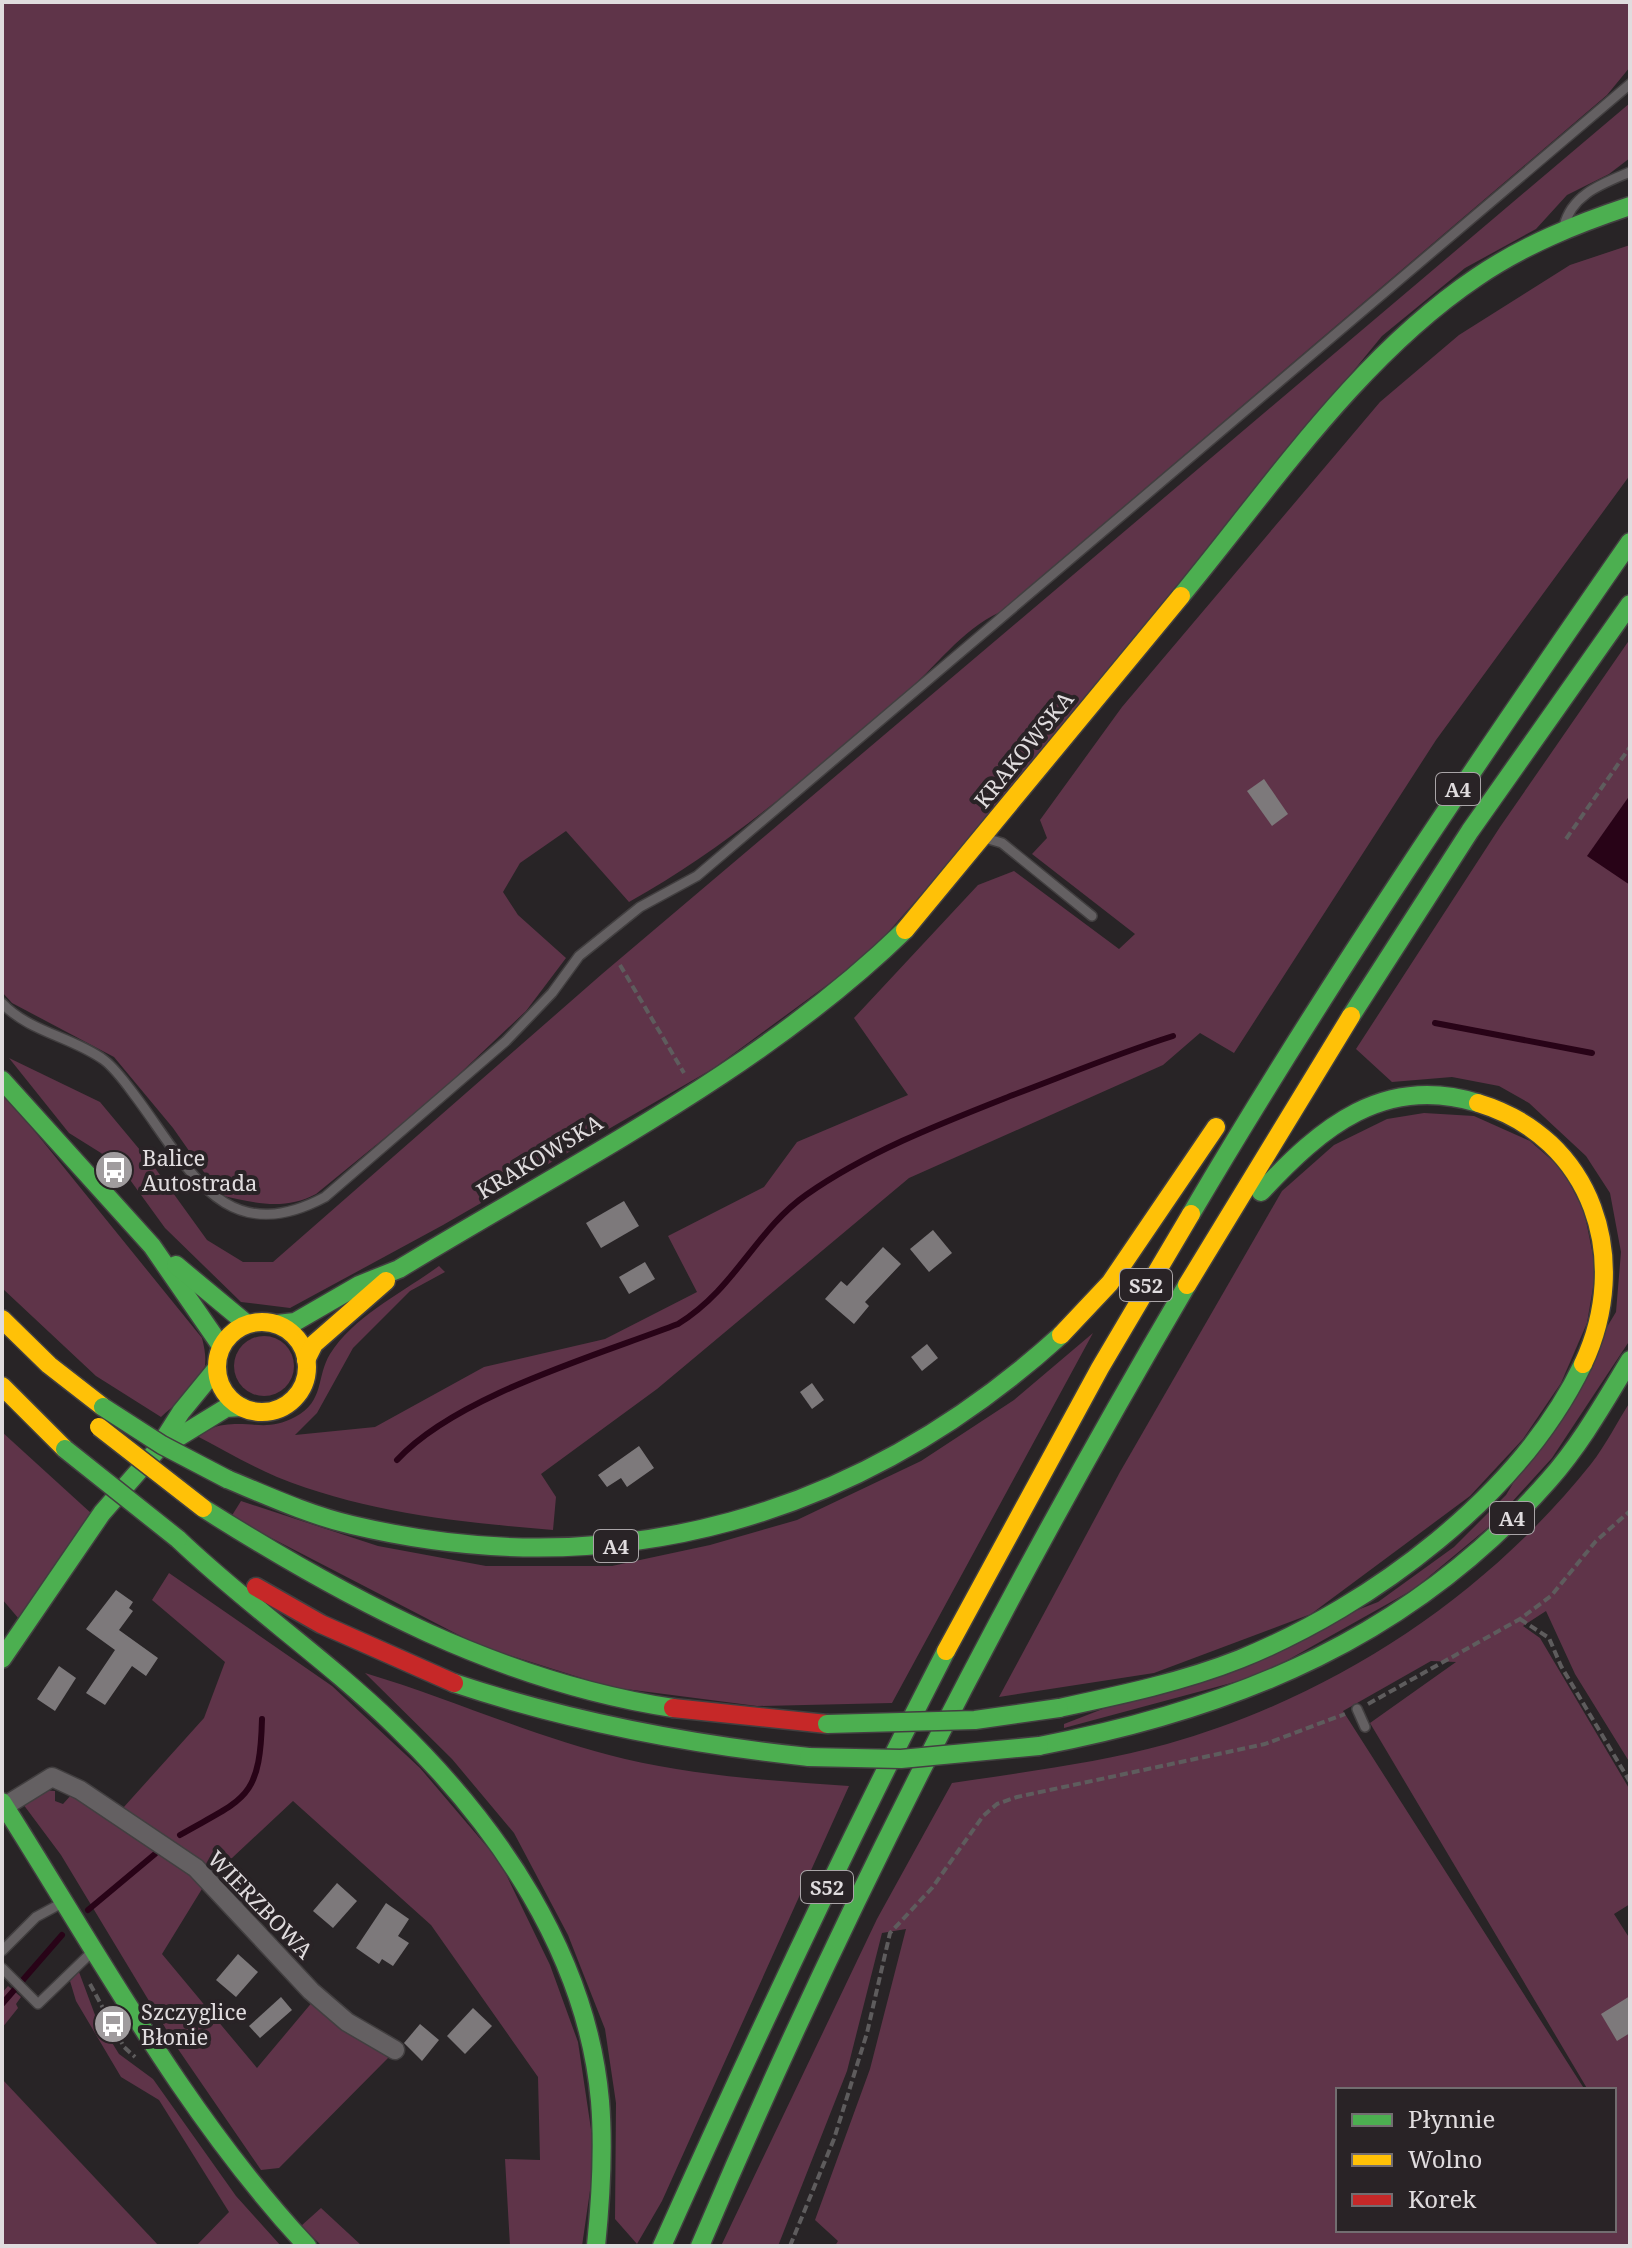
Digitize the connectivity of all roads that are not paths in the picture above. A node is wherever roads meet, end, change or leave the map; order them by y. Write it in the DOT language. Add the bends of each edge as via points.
graph roads {
  1 [pos="1630,84"];
  2 [pos="1630,172"];
  3 [pos="1630,206"];
  4 [pos="1563,229"];
  5 [pos="1630,542"];
  6 [pos="1630,604"];
  7 [pos="982,837"];
  8 [pos="1092,916"];
  9 [pos="2,1003"];
  10 [pos="1293,1040"];
  11 [pos="2,1080"];
  12 [pos="152,1246"];
  13 [pos="1206,1251"];
  14 [pos="399,1269"];
  15 [pos="2,1319"];
  16 [pos="247,1324"];
  17 [pos="277,1324"];
  18 [pos="2,1341"];
  19 [pos="221,1346"];
  20 [pos="306,1360"];
  21 [pos="1630,1360"];
  22 [pos="217,1368"];
  23 [pos="2,1386"];
  24 [pos="242,1407"];
  25 [pos="97,1413"];
  26 [pos="157,1450"];
  27 [pos="178,1539"];
  28 [pos="2,1659"];
  29 [pos="1357,1709"];
  30 [pos="1365,1727"];
  31 [pos="3,1804"];
  32 [pos="65,1901"];
  33 [pos="95,1949"];
  34 [pos="2,1951"];
  35 [pos="2,1968"];
  36 [pos="395,2050"];
  37 [pos="307,2246"];
  38 [pos="596,2246"];
  39 [pos="662,2246"];
  40 [pos="700,2246"];
  1 -- 9 [label="lane" via="697,876 640,907 602,936 506,1041 325,1197 298,1211 255,1215 223,1206 104,1060"];
  2 -- 4 [label="lane" via="1580,197 1568,210"];
  3 -- 4 [label="main road, KRAKOWSKA"];
  4 -- 7 [label="main road, KRAKOWSKA" via="1472,278 1385,351"];
  5 -- 10 [label="main road, A4" via="1506,715"];
  6 -- 13 [label="main road" via="1454,855"];
  7 -- 8 [label="lane" via="1002,843"];
  7 -- 14 [label="main road, KRAKOWSKA" via="918,917 820,1006 694,1092"];
  10 -- 25 [label="main road, A4, bridge" via="1211,1132 1112,1278 1019,1375 905,1454 836,1488 758,1517 666,1540 585,1549 436,1542 365,1528 282,1502"];
  10 -- 39 [label="main road, S52" via="1117,1333 953,1634 772,1997"];
  11 -- 12 [label="main road"];
  12 -- 16 [label="main road"];
  12 -- 19 [label="main road"];
  13 -- 25 [label="main road, bridge" via="1294,1155 1336,1122 1393,1098 1440,1095 1481,1101 1520,1118 1566,1157 1600,1218 1606,1248 1604,1305 1588,1352 1545,1427 1495,1487 1413,1559 1264,1649 1186,1678 1059,1708 975,1720 827,1724 661,1707 483,1659 431,1639 311,1577 203,1508"];
  13 -- 40 [label="main road, S52" via="914,1785"];
  14 -- 17 [label="main road, KRAKOWSKA" via="295,1322"];
  14 -- 20 [label="main road, KRAKOWSKA" via="314,1344"];
  15 -- 25 [label="main road, A4"];
  16 -- 17 [label="main road"];
  16 -- 19 [label="main road"];
  17 -- 20 [label="main road" via="296,1338"];
  18 -- 25 [label="main road"];
  19 -- 22 [label="main road"];
  20 -- 24 [label="main road" via="306,1376 289,1403 258,1412"];
  21 -- 27 [label="main road, A4, bridge" via="1566,1459 1525,1506 1465,1562 1387,1619 1311,1665 1238,1697 1129,1730 1039,1746 916,1758 809,1757 621,1733 452,1684 331,1631"];
  22 -- 24 [label="main road" via="224,1391"];
  22 -- 26 [label="main road"];
  23 -- 27 [label="main road, A4, bridge" via="65,1449"];
  24 -- 26 [label="main road" via="226,1408"];
  26 -- 28 [label="main road" via="102,1513"];
  27 -- 38 [label="main road" via="227,1588 406,1736 472,1807 517,1867 562,1956 592,2048 605,2155"];
  29 -- 30 [label="lane"];
  31 -- 32 [label="main road"];
  31 -- 36 [label="street, WIERZBOWA" via="52,1777 80,1790 196,1868 311,1991 347,2022"];
  32 -- 33 [label="main road"];
  32 -- 34 [label="lane" via="36,1917"];
  33 -- 35 [label="lane" via="38,2004"];
  33 -- 37 [label="main road" via="222,2146"];
}
